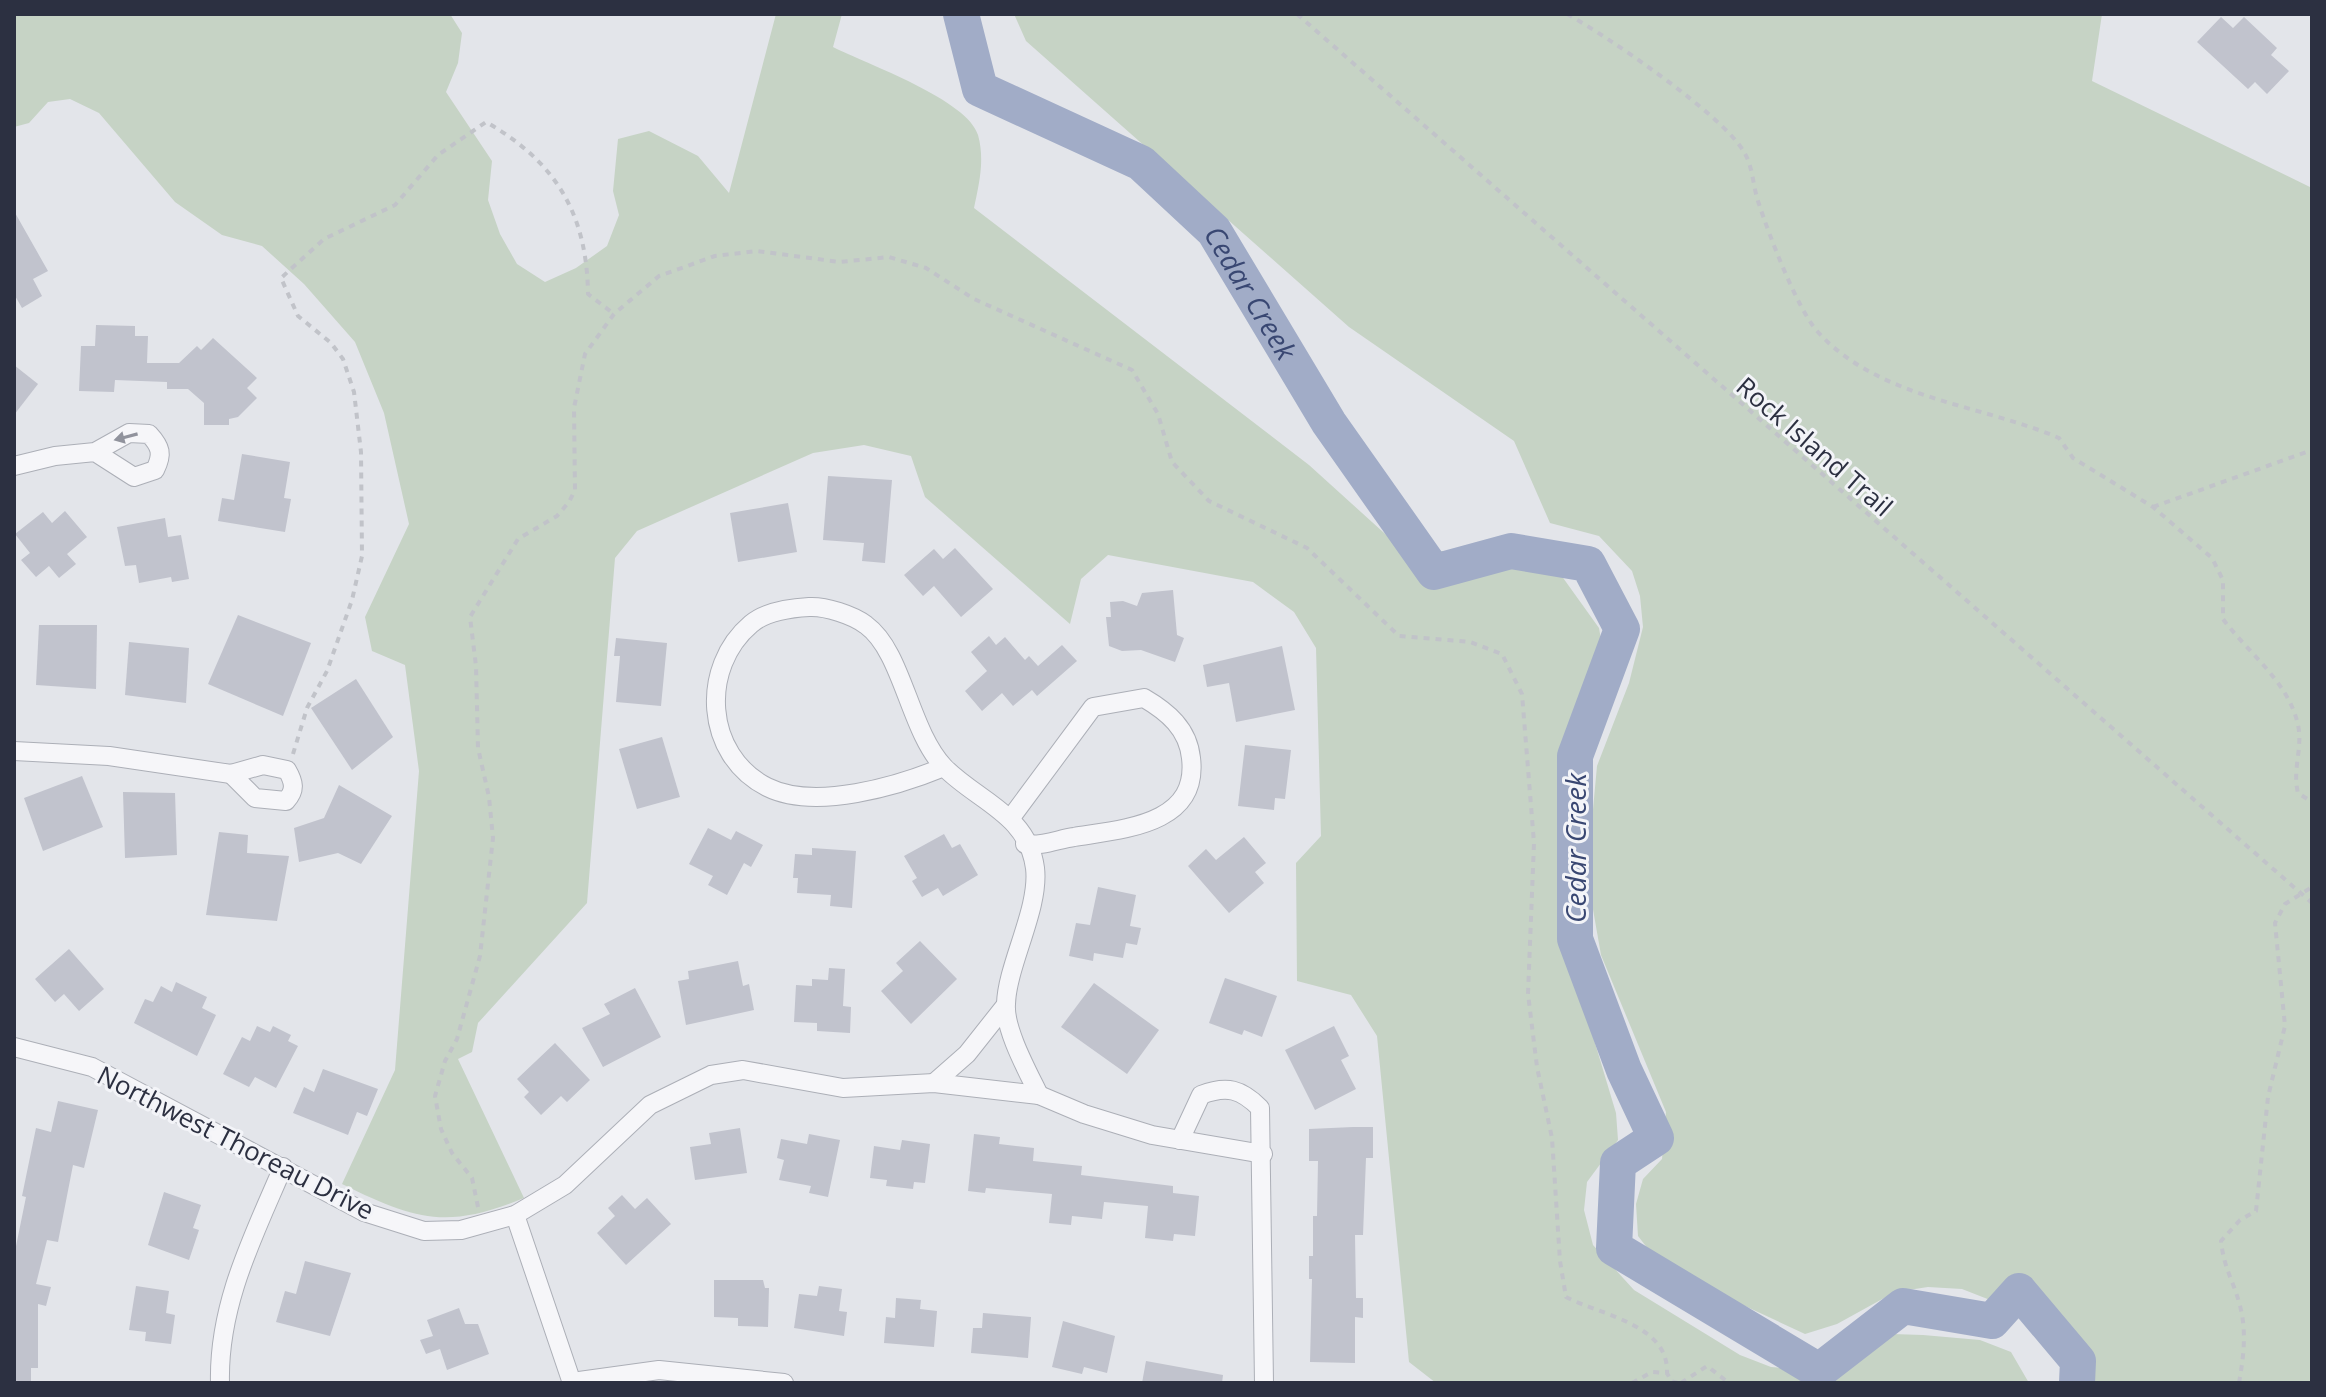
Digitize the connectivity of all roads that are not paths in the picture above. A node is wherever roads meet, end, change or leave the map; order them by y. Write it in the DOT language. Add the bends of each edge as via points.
graph roads {
  1 [pos="95,452"];
  2 [pos="14,466"];
  3 [pos="14,751"];
  4 [pos="944,767"];
  5 [pos="231,774"];
  6 [pos="1010,819"];
  7 [pos="1025,844"];
  8 [pos="1005,1006"];
  9 [pos="14,1047"];
  10 [pos="934,1083"];
  11 [pos="1039,1095"];
  12 [pos="1180,1140"];
  13 [pos="1263,1154"];
  14 [pos="283,1167"];
  15 [pos="515,1215"];
  16 [pos="572,1382"];
  17 [pos="220,1383"];
  18 [pos="784,1383"];
  19 [pos="1264,1383"];
  1 -- 2 [label="street"];
  3 -- 5 [label="street" via="109,756"];
  4 -- 4 [label="street" via="920,731 886,648 866,625 813,607 784,610 753,622 725,653 715,686 716,722 732,754 768,788 793,795 859,792 901,784"];
  4 -- 6 [label="street"];
  5 -- 5 [label="street" via="263,765 287,770 294,781 292,794 286,801 255,798"];
  6 -- 7 [label="street"];
  6 -- 7 [label="street" via="1093,707 1144,698 1182,729 1193,769 1189,791 1179,805 1144,826"];
  7 -- 8 [label="street" via="1035,868 1033,886"];
  8 -- 10 [label="street" via="967,1054"];
  8 -- 11 [label="street"];
  9 -- 14 [label="street, Northwest Thoreau Drive" via="92,1067"];
  10 -- 11 [label="street, Northwest Thoreau Drive"];
  10 -- 15 [label="street, Northwest Thoreau Drive" via="843,1088 743,1070 711,1075 650,1105 565,1185"];
  11 -- 12 [label="street, Northwest Thoreau Drive" via="1084,1114"];
  12 -- 13 [label="street, Northwest Thoreau Drive"];
  12 -- 13 [label="street" via="1201,1095 1222,1087 1246,1094 1260,1108"];
  13 -- 19 [label="street"];
  14 -- 15 [label="street, Northwest Thoreau Drive" via="364,1212 424,1231 461,1230"];
  14 -- 17 [label="street" via="237,1275 225,1322"];
  15 -- 16 [label="street"];
  16 -- 18 [label="street" via="659,1370"];
}
